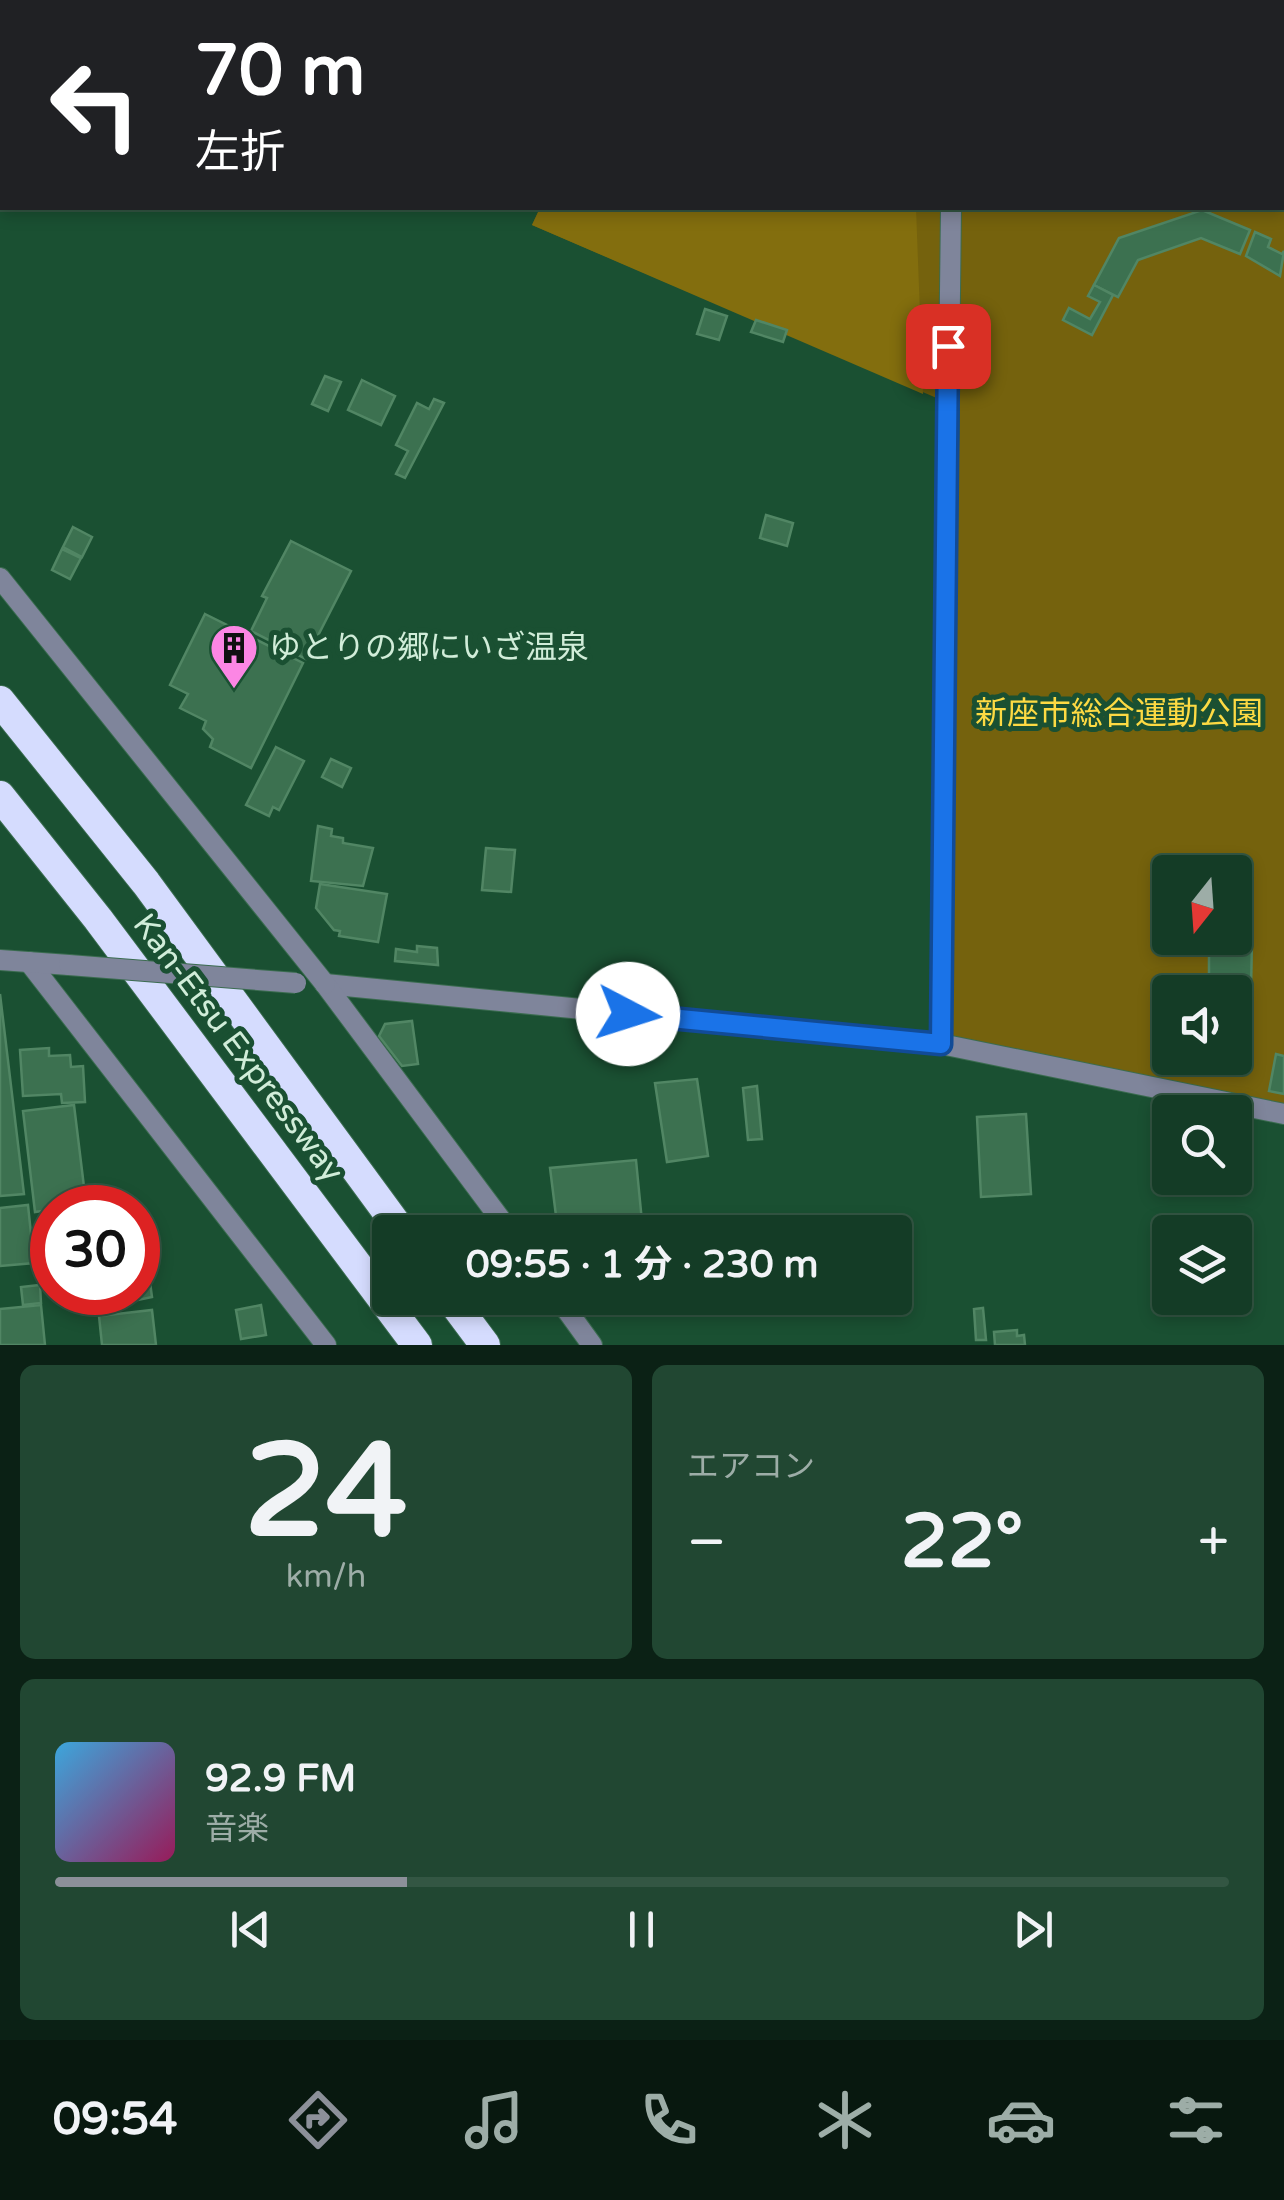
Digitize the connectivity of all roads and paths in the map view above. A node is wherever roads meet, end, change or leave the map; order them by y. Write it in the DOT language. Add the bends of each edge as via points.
graph roads {
  1 [pos="951,210"];
  2 [pos="0,578"];
  3 [pos="0,702"];
  4 [pos="0,796"];
  5 [pos="0,960"];
  6 [pos="29,962"];
  7 [pos="324,984"];
  8 [pos="941,1044"];
  9 [pos="1284,1114"];
  10 [pos="390,1215"];
  11 [pos="497,1215"];
  12 [pos="463,1315"];
  13 [pos="570,1315"];
  14 [pos="326,1345"];
  15 [pos="417,1345"];
  16 [pos="485,1345"];
  17 [pos="592,1345"];
  1 -- 8 [label="street"];
  2 -- 7 [label="street"];
  3 -- 10 [label="highway, Kan-Etsu Expressway" via="146,883"];
  4 -- 15 [label="highway, Kan-Etsu Expressway"];
  5 -- 6 [label="street"];
  6 -- 7 [label="street, bridge"];
  6 -- 14 [label="street"];
  7 -- 8 [label="street"];
  7 -- 11 [label="street"];
  8 -- 9 [label="street"];
  12 -- 16 [label="highway"];
  13 -- 17 [label="street"];
}
